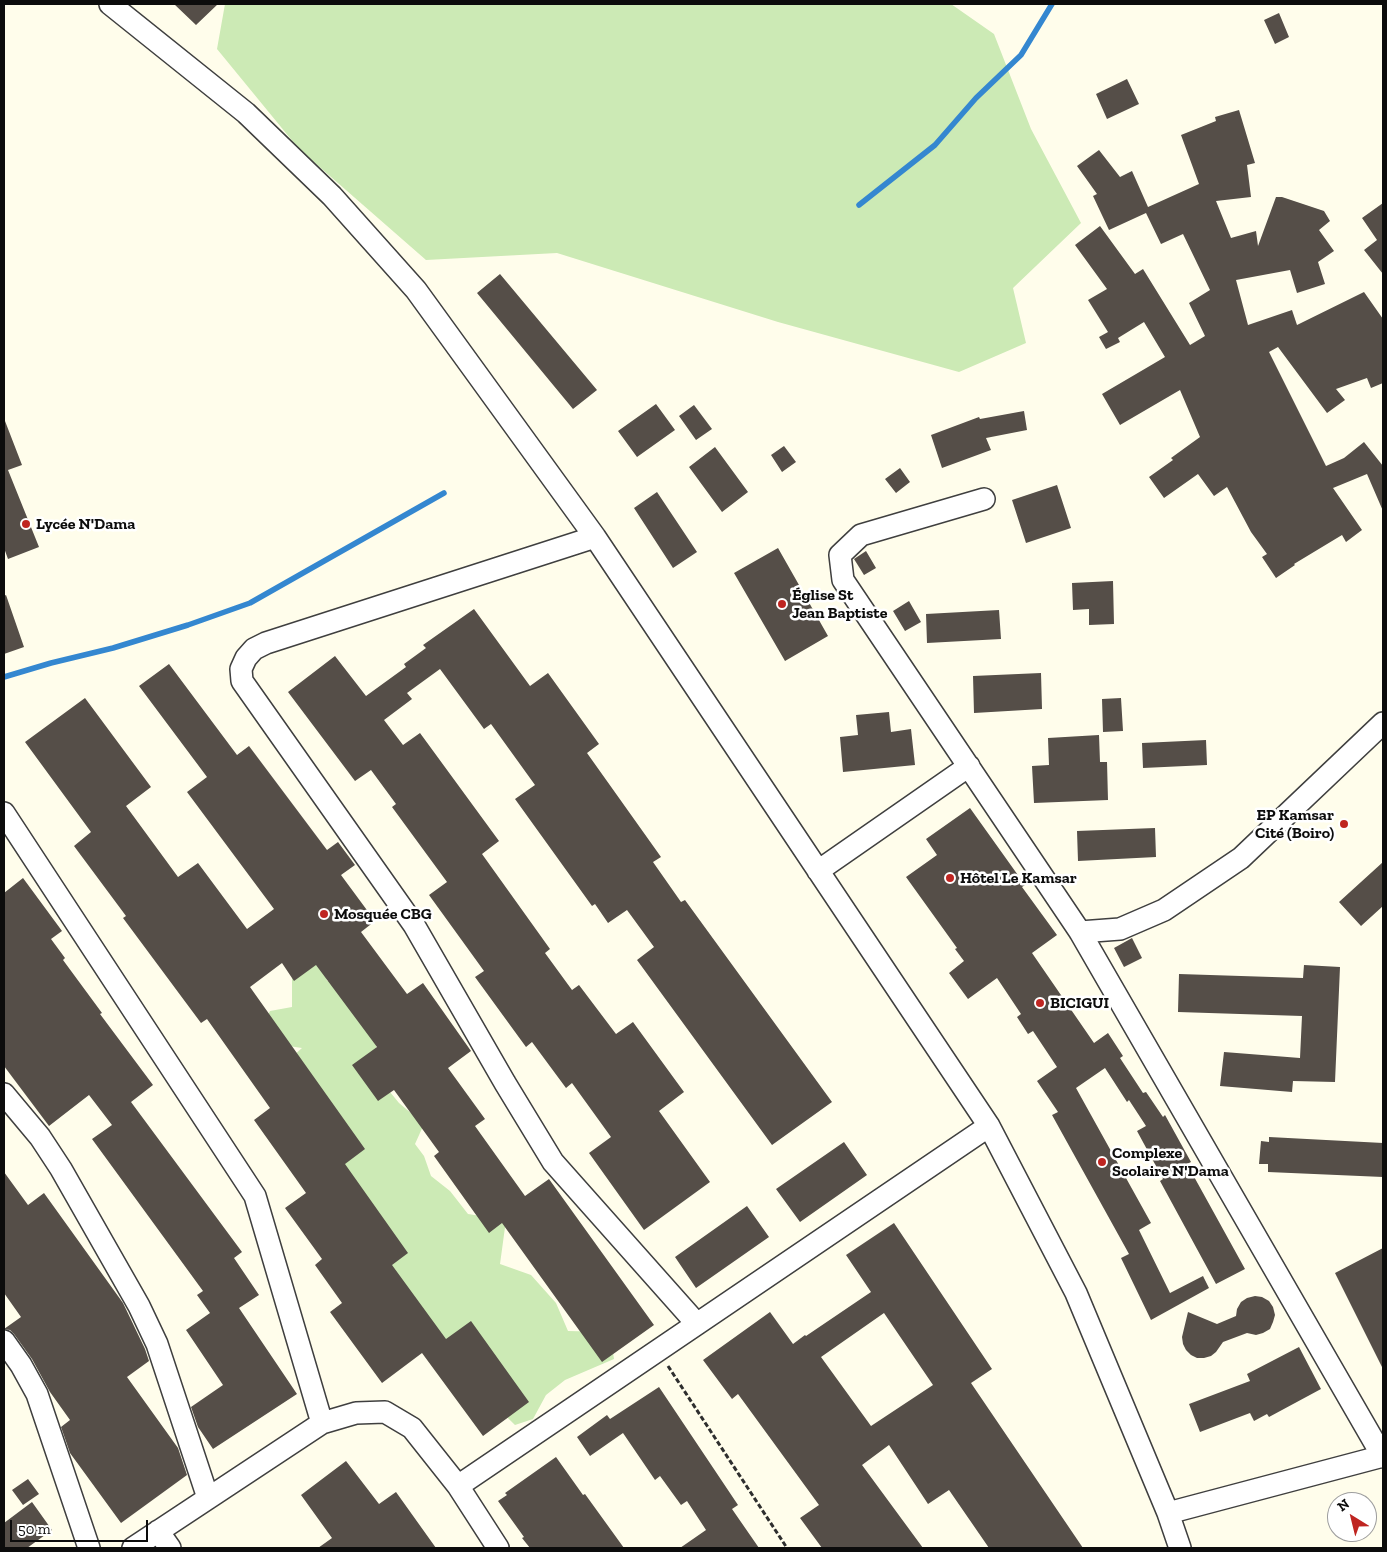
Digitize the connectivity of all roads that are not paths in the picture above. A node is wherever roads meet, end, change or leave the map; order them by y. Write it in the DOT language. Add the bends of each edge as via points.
graph roads {
  1 [pos="110,4"];
  2 [pos="984,499"];
  3 [pos="595,537"];
  4 [pos="1383,723"];
  5 [pos="968,766"];
  6 [pos="4,813"];
  7 [pos="818,871"];
  8 [pos="1080,932"];
  9 [pos="4,1094"];
  10 [pos="989,1126"];
  11 [pos="697,1324"];
  12 [pos="4,1341"];
  13 [pos="322,1423"];
  14 [pos="1383,1456"];
  15 [pos="458,1486"];
  16 [pos="208,1498"];
  17 [pos="1168,1514"];
  18 [pos="158,1531"];
  19 [pos="89,1548"];
  20 [pos="132,1548"];
  21 [pos="170,1548"];
  22 [pos="498,1548"];
  23 [pos="1180,1548"];
  1 -- 3 [label="street" via="246,113 332,196 416,290"];
  2 -- 5 [label="street" via="861,535 840,555 843,580"];
  3 -- 7 [label="street"];
  3 -- 11 [label="street" via="266,643 246,658 241,670 242,681 414,925 553,1162"];
  4 -- 8 [label="street" via="1241,858 1164,910 1120,928"];
  5 -- 7 [label="street"];
  5 -- 8 [label="street"];
  6 -- 13 [label="street" via="255,1196"];
  7 -- 10 [label="street"];
  8 -- 14 [label="street"];
  9 -- 16 [label="street" via="40,1137 61,1169 139,1306 157,1344"];
  10 -- 11 [label="street"];
  10 -- 17 [label="street" via="1076,1293"];
  11 -- 15 [label="street"];
  12 -- 19 [label="street" via="38,1394"];
  13 -- 15 [label="street" via="356,1413 385,1412 412,1428"];
  13 -- 16 [label="street"];
  14 -- 17 [label="street"];
  15 -- 22 [label="street"];
  16 -- 18 [label="street"];
  17 -- 23 [label="street"];
  18 -- 20 [label="street"];
  18 -- 21 [label="street"];
}
